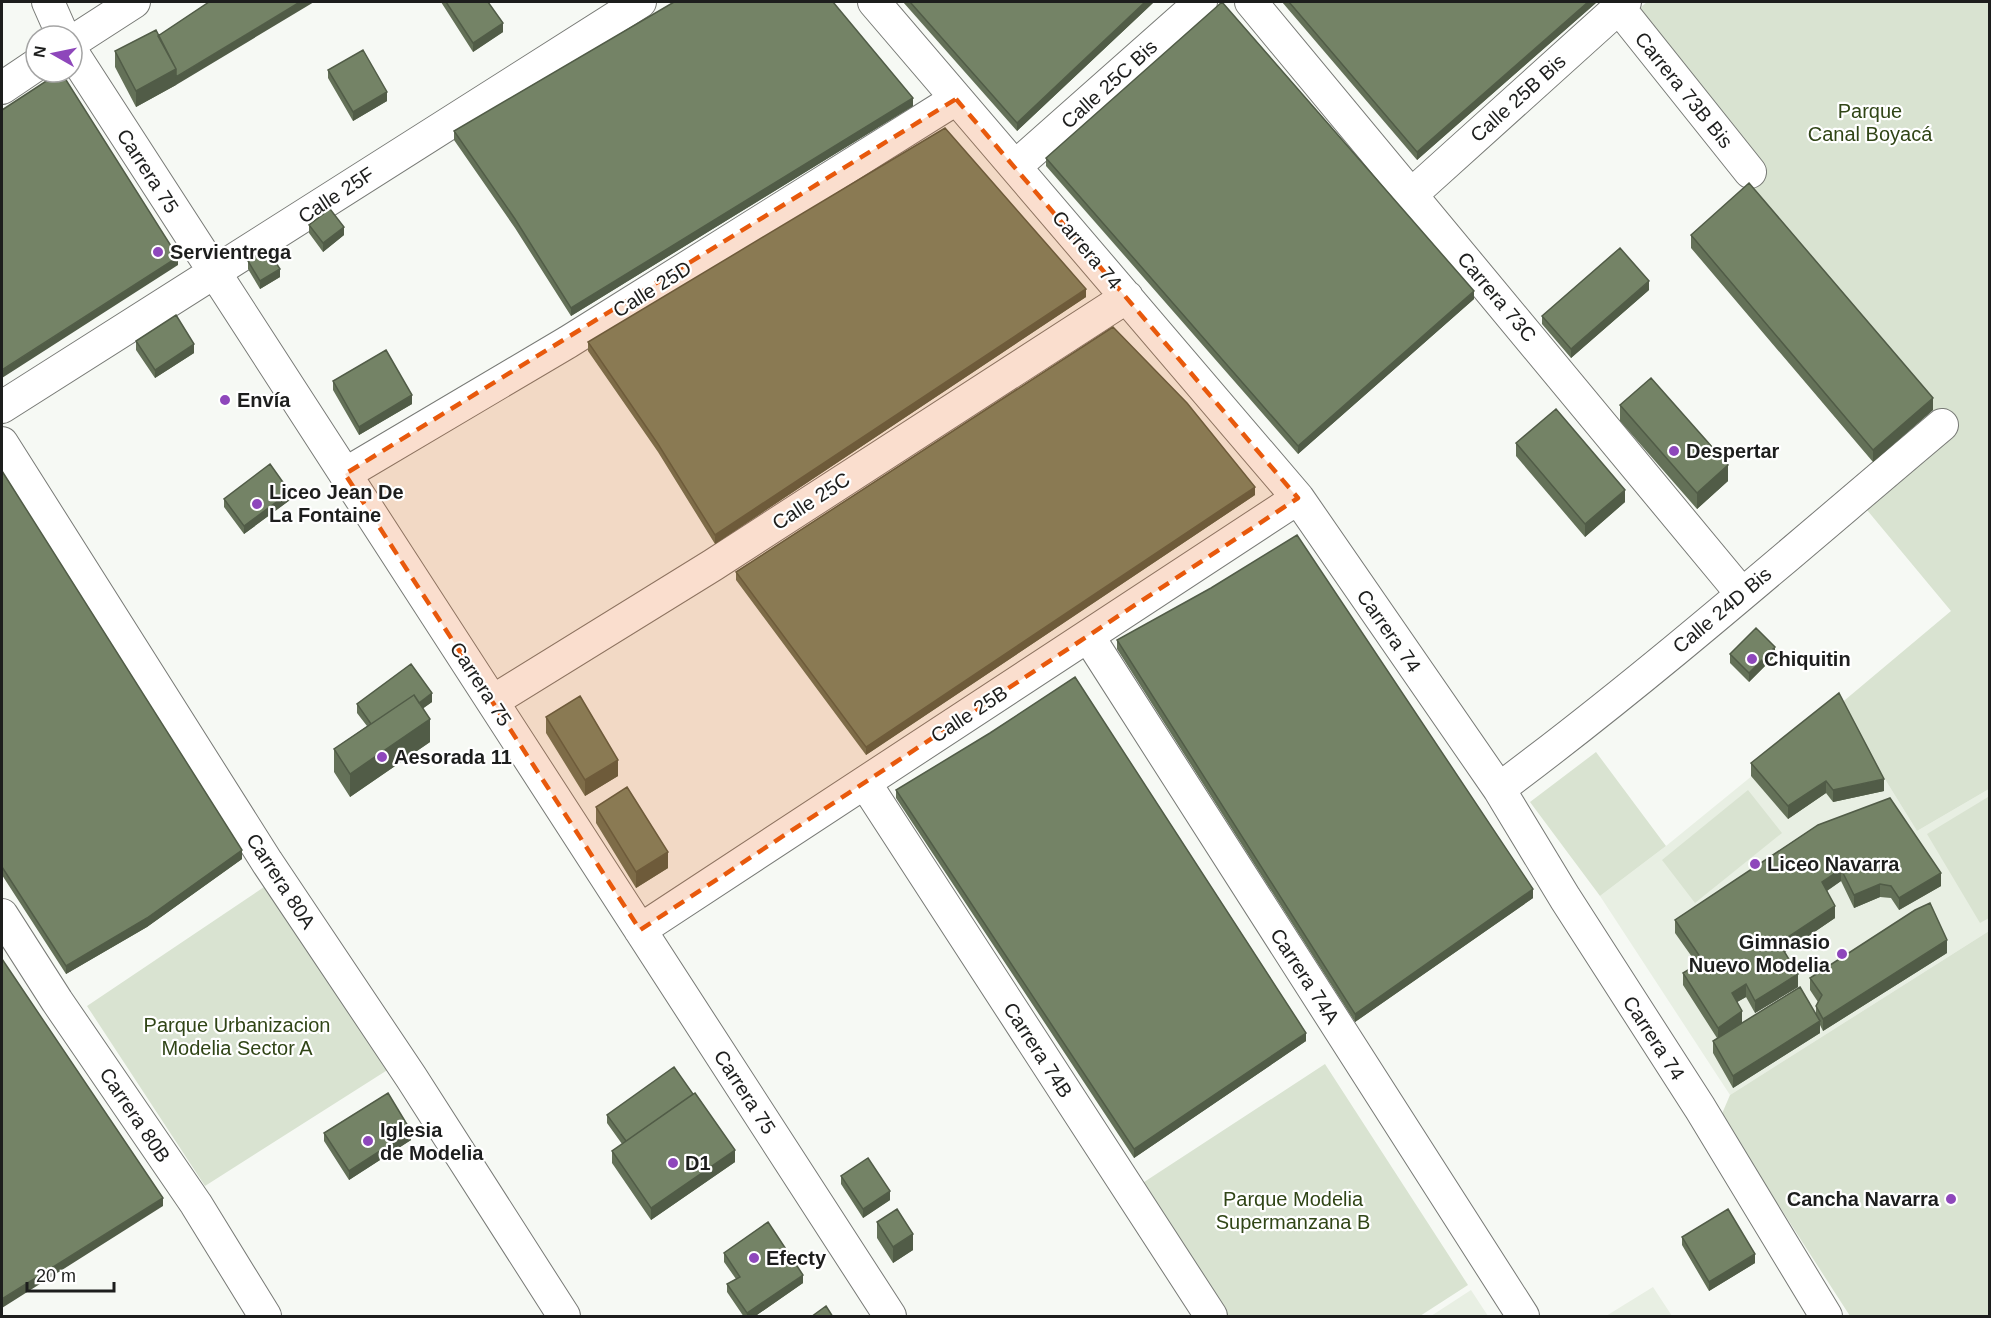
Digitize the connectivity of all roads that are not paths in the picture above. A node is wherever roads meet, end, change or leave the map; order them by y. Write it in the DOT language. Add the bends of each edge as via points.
graph roads {
  1 [pos="48,2"];
  2 [pos="134,2"];
  3 [pos="640,2"];
  4 [pos="874,2"];
  5 [pos="1201,2"];
  6 [pos="1251,2"];
  7 [pos="1622,4"];
  8 [pos="58,24"];
  9 [pos="84,34"];
  10 [pos="84,71"];
  11 [pos="24,74"];
  12 [pos="2,88"];
  13 [pos="956,99"];
  14 [pos="1016,166"];
  15 [pos="1750,172"];
  16 [pos="1411,195"];
  17 [pos="215,273"];
  18 [pos="1127,297"];
  19 [pos="2,407"];
  20 [pos="1942,425"];
  21 [pos="2,443"];
  22 [pos="345,474"];
  23 [pos="1298,498"];
  24 [pos="1742,594"];
  25 [pos="1088,636"];
  26 [pos="493,702"];
  27 [pos="865,783"];
  28 [pos="1499,789"];
  29 [pos="2,915"];
  30 [pos="640,930"];
  31 [pos="265,1317"];
  32 [pos="564,1317"];
  33 [pos="890,1317"];
  34 [pos="1211,1317"];
  35 [pos="1523,1317"];
  36 [pos="1826,1317"];
  1 -- 8 [label="street"];
  2 -- 9 [label="street"];
  3 -- 17 [label="street, Calle 25F"];
  4 -- 13 [label="street, Carrera 74"];
  5 -- 14 [label="street, Calle 25C Bis"];
  6 -- 16 [label="street, Carrera 73C"];
  7 -- 15 [label="street, Carrera 73B Bis"];
  7 -- 16 [label="street, Calle 25B Bis"];
  10 -- 17 [label="street, Carrera 75"];
  11 -- 12 [label="street"];
  13 -- 14 [label="street, Carrera 74"];
  13 -- 22 [label="street, Calle 25D" via="568,342"];
  14 -- 18 [label="street, Carrera 74"];
  16 -- 24 [label="street, Carrera 73C"];
  17 -- 19 [label="street, Calle 25F"];
  17 -- 22 [label="street, Carrera 75"];
  18 -- 23 [label="street, Carrera 74"];
  18 -- 26 [label="street, Calle 25C"];
  20 -- 24 [label="street, Calle 24D Bis"];
  21 -- 32 [label="street, Carrera 80A" via="267,862 411,1077"];
  22 -- 26 [label="street, Carrera 75"];
  23 -- 25 [label="street, Calle 25B"];
  23 -- 28 [label="street, Carrera 74"];
  24 -- 28 [label="street, Calle 24D Bis"];
  25 -- 27 [label="street, Calle 25B"];
  25 -- 35 [label="street, Carrera 74A"];
  26 -- 30 [label="street, Carrera 75"];
  27 -- 30 [label="street, Calle 25B"];
  27 -- 34 [label="street, Carrera 74B"];
  28 -- 36 [label="street, Carrera 74"];
  29 -- 31 [label="street, Carrera 80B" via="196,1204"];
  30 -- 33 [label="street, Carrera 75"];
}
